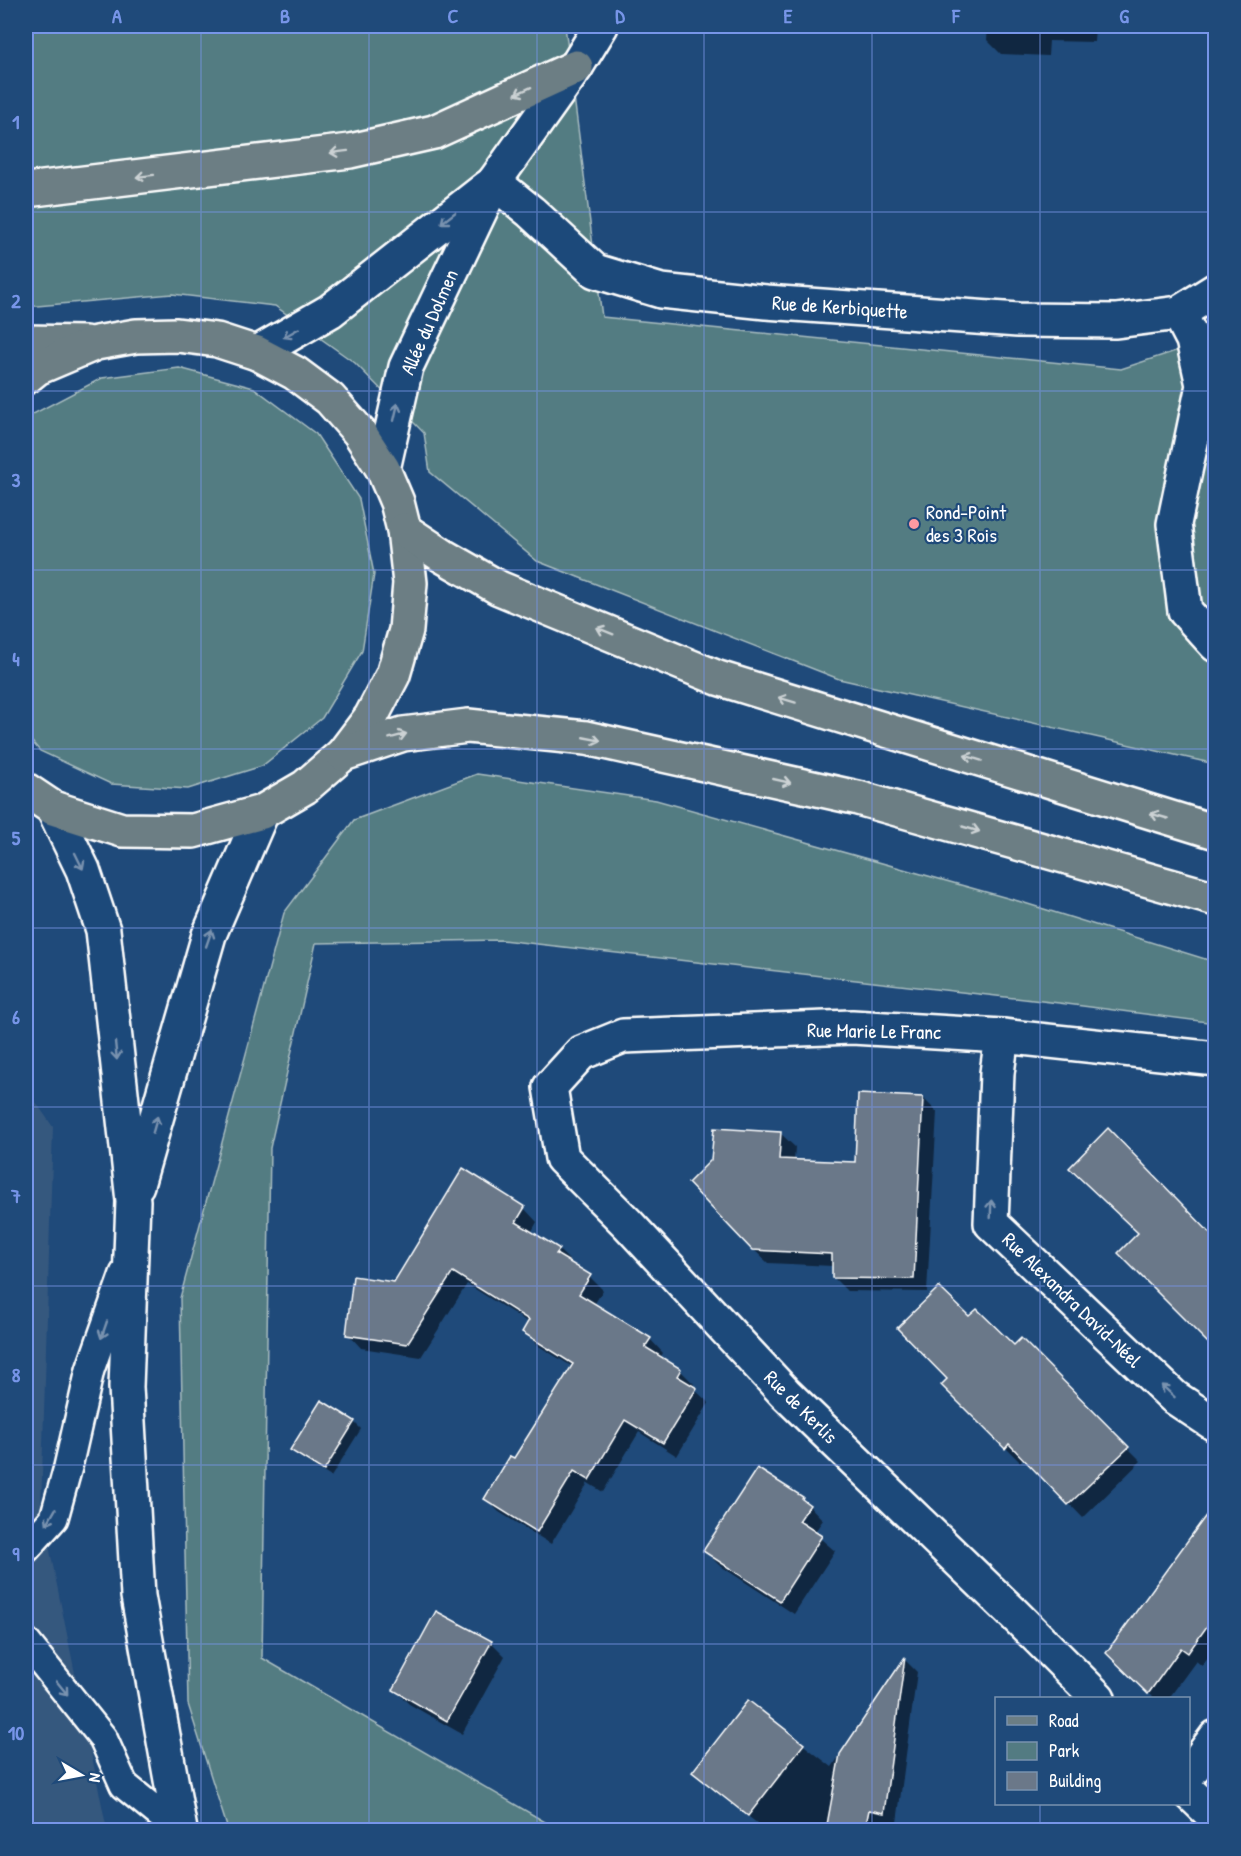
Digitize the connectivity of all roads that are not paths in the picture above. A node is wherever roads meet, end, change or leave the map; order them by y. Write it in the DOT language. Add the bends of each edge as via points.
graph roads {
  1 [pos="601,26"];
  2 [pos="576,67"];
  3 [pos="494,182"];
  4 [pos="26,190"];
  5 [pos="1215,290"];
  6 [pos="1179,313"];
  7 [pos="26,342"];
  8 [pos="96,343"];
  9 [pos="256,353"];
  10 [pos="26,377"];
  11 [pos="383,469"];
  12 [pos="405,530"];
  13 [pos="1215,645"];
  14 [pos="343,754"];
  15 [pos="26,790"];
  16 [pos="53,808"];
  17 [pos="262,812"];
  18 [pos="1215,832"];
  19 [pos="1215,899"];
  20 [pos="1002,1036"];
  21 [pos="1215,1059"];
  22 [pos="550,1088"];
  23 [pos="133,1202"];
  24 [pos="130,1255"];
  25 [pos="1215,1425"];
  26 [pos="26,1550"];
  27 [pos="26,1642"];
  28 [pos="1097,1697"];
  29 [pos="1215,1737"];
  30 [pos="1190,1772"];
  31 [pos="1190,1793"];
  32 [pos="1215,1818"];
  33 [pos="179,1830"];
  1 -- 2 [label="street, Allée du Dolmen"];
  2 -- 3 [label="street, Allée du Dolmen"];
  2 -- 4 [label="main road, one-way" via="434,132 350,151"];
  3 -- 6 [label="street, Rue de Kerbiquette" via="595,270 661,291 1018,320 1116,321"];
  3 -- 9 [label="street, Allée du Dolmen, one-way" via="330,311"];
  11 -- 3 [label="street, Allée du Dolmen, one-way" via="406,367"];
  5 -- 6 [label="street, Rue de Kerbiquette"];
  6 -- 13 [label="street" via="1193,340 1203,386 1174,524 1185,611"];
  7 -- 8 [label="main road"];
  8 -- 9 [label="main road" via="136,336 177,335 217,340"];
  8 -- 10 [label="main road" via="37,368"];
  9 -- 11 [label="main road" via="295,373 330,399 360,432"];
  11 -- 12 [label="main road"];
  12 -- 14 [label="main road" via="410,583 406,630 393,675 371,717"];
  18 -- 12 [label="main road, one-way" via="718,678 499,588"];
  14 -- 17 [label="main road" via="305,787"];
  14 -- 19 [label="main road, one-way" via="402,734 468,726 586,738 858,798"];
  15 -- 16 [label="main road"];
  16 -- 17 [label="main road" via="122,830 193,831"];
  16 -- 23 [label="street, one-way" via="83,870 103,930"];
  23 -- 17 [label="street, one-way" via="209,935"];
  20 -- 21 [label="street, Rue Marie Le Franc"];
  20 -- 22 [label="street, Rue Marie Le Franc" via="852,1027 623,1036 581,1053"];
  25 -- 20 [label="street, Rue Alexandra David-Néel, one-way" via="1174,1397 991,1223"];
  22 -- 28 [label="street, Rue de Kerlis" via="561,1158 785,1393"];
  23 -- 24 [label="street"];
  24 -- 26 [label="lane, one-way" via="90,1370 54,1518"];
  24 -- 33 [label="street" via="126,1387 138,1596"];
  27 -- 33 [label="lane, one-way" via="103,1738 123,1785"];
  29 -- 30 [label="street"];
  31 -- 32 [label="street"];
}
